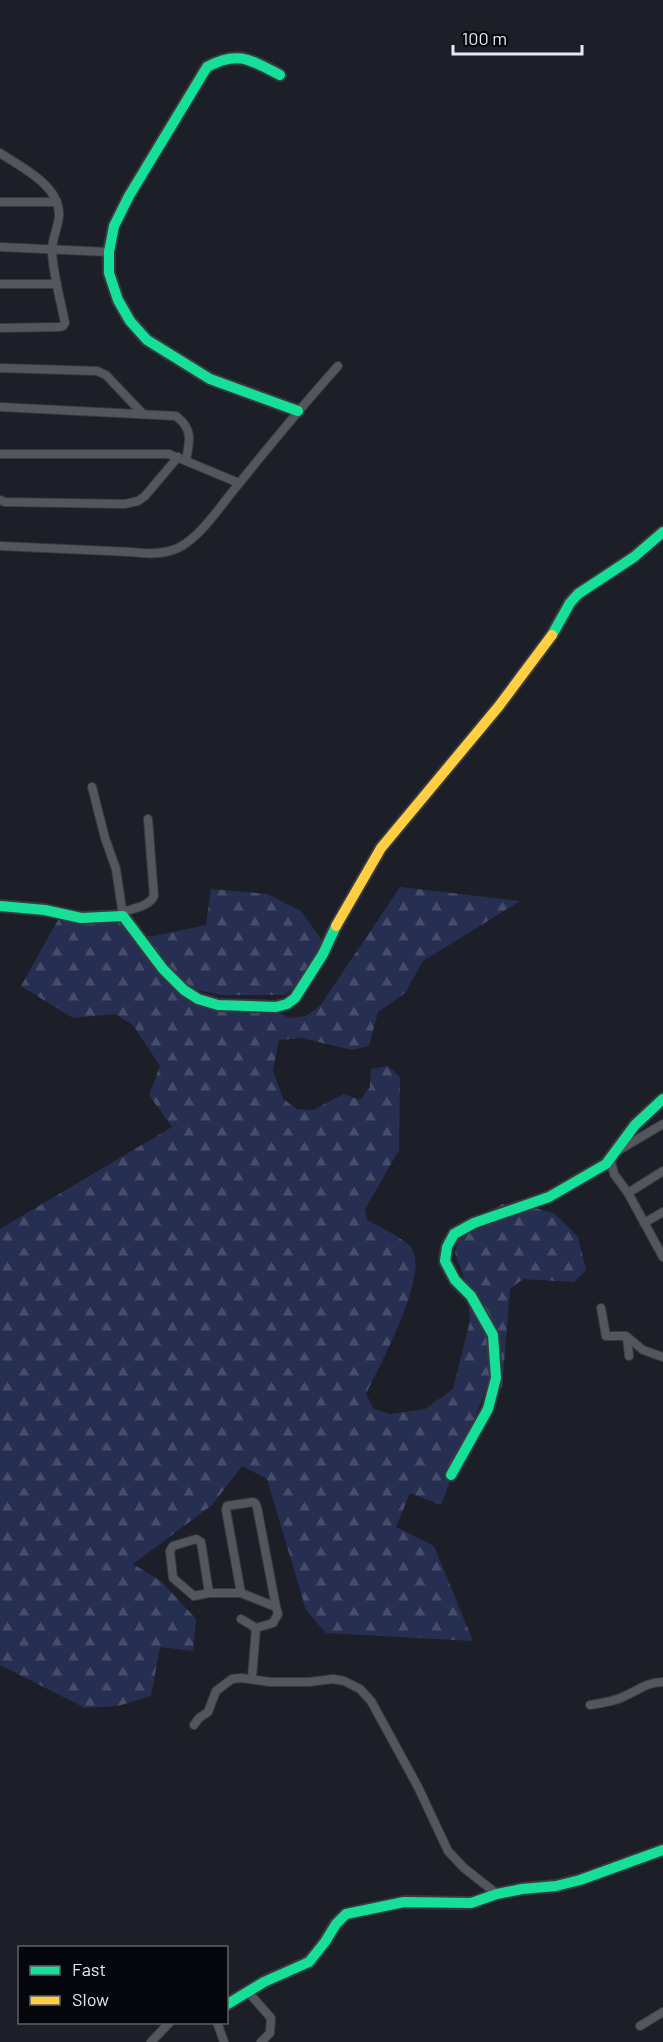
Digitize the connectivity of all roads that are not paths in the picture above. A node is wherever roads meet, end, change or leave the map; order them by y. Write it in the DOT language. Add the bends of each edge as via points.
graph roads {
  1 [pos="280,75"];
  2 [pos="0,153"];
  3 [pos="0,202"];
  4 [pos="57,202"];
  5 [pos="0,247"];
  6 [pos="52,249"];
  7 [pos="109,252"];
  8 [pos="0,284"];
  9 [pos="57,284"];
  10 [pos="0,328"];
  11 [pos="338,366"];
  12 [pos="0,368"];
  13 [pos="0,407"];
  14 [pos="298,411"];
  15 [pos="143,414"];
  16 [pos="0,454"];
  17 [pos="182,458"];
  18 [pos="239,483"];
  19 [pos="0,500"];
  20 [pos="663,531"];
  21 [pos="0,546"];
  22 [pos="92,787"];
  23 [pos="148,819"];
  24 [pos="1,905"];
  25 [pos="123,914"];
  26 [pos="663,1099"];
  27 [pos="663,1124"];
  28 [pos="614,1153"];
  29 [pos="663,1171"];
  30 [pos="628,1193"];
  31 [pos="663,1212"];
  32 [pos="644,1223"];
  33 [pos="663,1257"];
  34 [pos="601,1308"];
  35 [pos="627,1337"];
  36 [pos="629,1356"];
  37 [pos="663,1357"];
  38 [pos="451,1475"];
  39 [pos="209,1593"];
  40 [pos="241,1593"];
  41 [pos="276,1607"];
  42 [pos="241,1619"];
  43 [pos="256,1628"];
  44 [pos="252,1678"];
  45 [pos="663,1682"];
  46 [pos="590,1705"];
  47 [pos="194,1725"];
  48 [pos="663,1850"];
  49 [pos="497,1894"];
  50 [pos="249,1993"];
  51 [pos="228,2004"];
  52 [pos="663,2012"];
  53 [pos="168,2024"];
  54 [pos="218,2024"];
  55 [pos="640,2026"];
  56 [pos="151,2042"];
  57 [pos="224,2042"];
  58 [pos="261,2042"];
  1 -- 7 [label="street" via="239,56 226,57 207,67 129,195 114,226"];
  2 -- 4 [label="street" via="32,174"];
  3 -- 4 [label="street"];
  4 -- 6 [label="street" via="59,213"];
  5 -- 6 [label="street"];
  6 -- 7 [label="street"];
  6 -- 9 [label="street"];
  7 -- 14 [label="street" via="118,300 147,340 210,379"];
  8 -- 9 [label="street"];
  9 -- 10 [label="street" via="63,326"];
  11 -- 14 [label="street"];
  12 -- 15 [label="street" via="97,370"];
  13 -- 15 [label="street"];
  14 -- 18 [label="street"];
  15 -- 17 [label="street" via="176,416 186,423 189,434"];
  16 -- 17 [label="street" via="169,454"];
  17 -- 18 [label="street"];
  17 -- 19 [label="street" via="138,501 124,504"];
  18 -- 21 [label="street" via="194,536 166,552"];
  20 -- 25 [label="street" via="570,603 553,634 499,706 381,848 340,916 323,954 287,1004 218,1005 198,999 163,969"];
  22 -- 25 [label="street" via="116,869"];
  23 -- 25 [label="street" via="154,896 151,902"];
  24 -- 25 [label="street" via="81,918"];
  26 -- 28 [label="street" via="635,1125"];
  27 -- 28 [label="street"];
  28 -- 30 [label="street" via="614,1174"];
  28 -- 38 [label="street" via="606,1164 549,1197 454,1234 447,1246 445,1261 493,1335 496,1378 488,1409"];
  29 -- 30 [label="street"];
  30 -- 32 [label="street"];
  31 -- 32 [label="street"];
  32 -- 33 [label="street"];
  34 -- 35 [label="street" via="606,1336"];
  35 -- 36 [label="street"];
  35 -- 37 [label="street" via="643,1350"];
  39 -- 39 [label="street" via="201,1542 196,1539 173,1546 170,1551 176,1582 194,1596"];
  39 -- 40 [label="street"];
  40 -- 41 [label="street"];
  40 -- 41 [label="street" via="226,1510 233,1504 253,1502"];
  41 -- 43 [label="street" via="276,1621"];
  42 -- 43 [label="street"];
  43 -- 44 [label="street"];
  44 -- 47 [label="street" via="232,1679 222,1685 208,1712"];
  44 -- 49 [label="street" via="270,1683 333,1679 360,1689 418,1787 448,1851"];
  45 -- 46 [label="street" via="645,1684 610,1702"];
  48 -- 49 [label="street" via="572,1882"];
  49 -- 50 [label="street" via="471,1903 405,1902 346,1914 309,1962"];
  50 -- 51 [label="street"];
  50 -- 58 [label="street" via="271,2018 270,2033"];
  52 -- 55 [label="street"];
  53 -- 56 [label="street"];
  54 -- 57 [label="street"];
}
